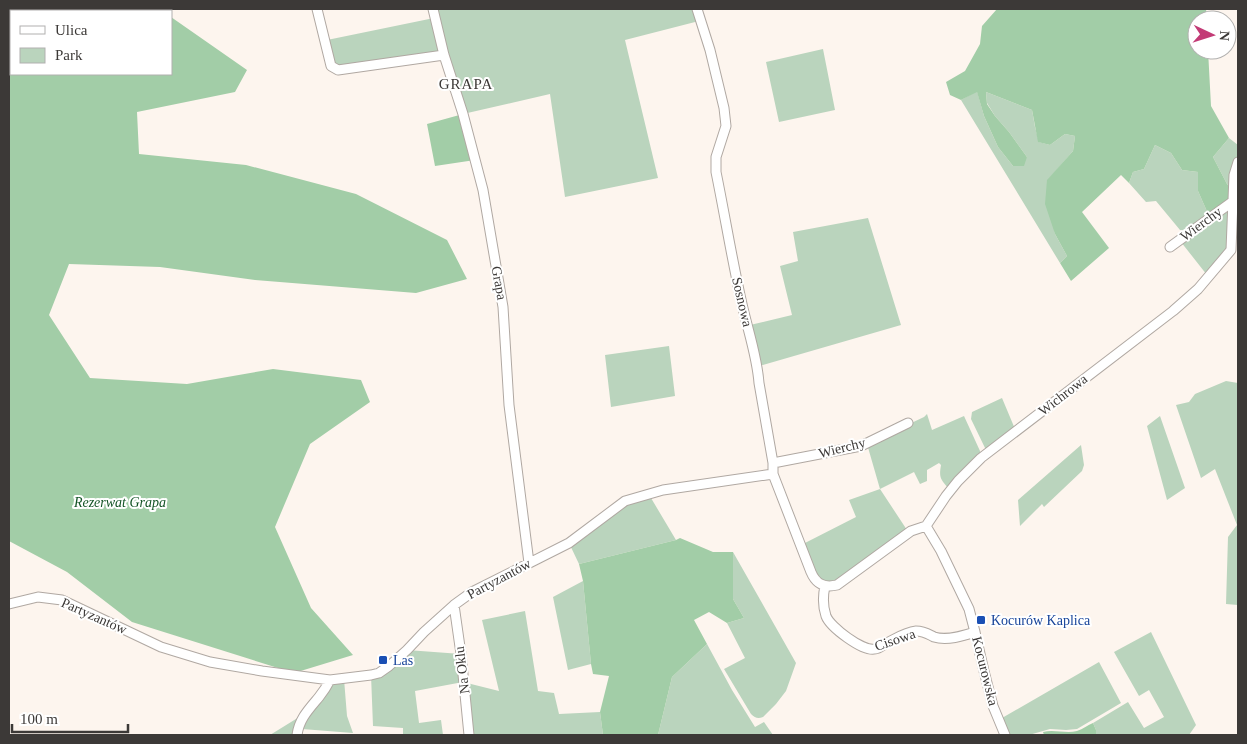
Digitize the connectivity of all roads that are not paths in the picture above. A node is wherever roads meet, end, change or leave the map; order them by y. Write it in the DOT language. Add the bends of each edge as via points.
graph roads {
  1 [pos="317,9"];
  2 [pos="433,9"];
  3 [pos="697,9"];
  4 [pos="444,55"];
  5 [pos="1238,162"];
  6 [pos="1232,202"];
  7 [pos="1170,246"];
  8 [pos="1234,248"];
  9 [pos="908,424"];
  10 [pos="773,463"];
  11 [pos="773,474"];
  12 [pos="926,526"];
  13 [pos="529,563"];
  14 [pos="824,586"];
  15 [pos="9,604"];
  16 [pos="454,605"];
  17 [pos="975,632"];
  18 [pos="330,680"];
  19 [pos="297,735"];
  20 [pos="469,735"];
  21 [pos="1005,735"];
  1 -- 4 [label="street" via="331,66 338,70"];
  2 -- 4 [label="street, Grapa"];
  3 -- 10 [label="street, Sosnowa" via="724,108 726,126 716,157 716,172 758,370"];
  4 -- 13 [label="street, Grapa" via="483,190 503,307 509,405"];
  5 -- 6 [label="street, Wichrowa"];
  6 -- 7 [label="street, Wierchy"];
  6 -- 8 [label="street, Wichrowa"];
  8 -- 12 [label="street, Wichrowa" via="1198,289 1173,311 981,458 958,481"];
  9 -- 10 [label="street, Wierchy" via="861,446"];
  10 -- 11 [label="street, Sosnowa"];
  11 -- 13 [label="street, Partyzantów" via="663,490 633,498 569,542"];
  11 -- 14 [label="street, Sosnowa" via="811,572 816,582"];
  12 -- 14 [label="street" via="911,531 837,585"];
  12 -- 17 [label="street, Kocurowska" via="941,551"];
  13 -- 16 [label="street, Partyzantów" via="472,592"];
  14 -- 17 [label="street, Cisowa" via="826,616 831,624 860,647 874,650 914,631 943,638"];
  15 -- 18 [label="street, Partyzantów" via="38,597 62,600 161,647 210,662"];
  16 -- 18 [label="street, Partyzantów" via="379,673"];
  16 -- 20 [label="street, Na Oklu"];
  17 -- 21 [label="street, Kocurowska" via="993,706"];
  18 -- 19 [label="street" via="304,714"];
}
